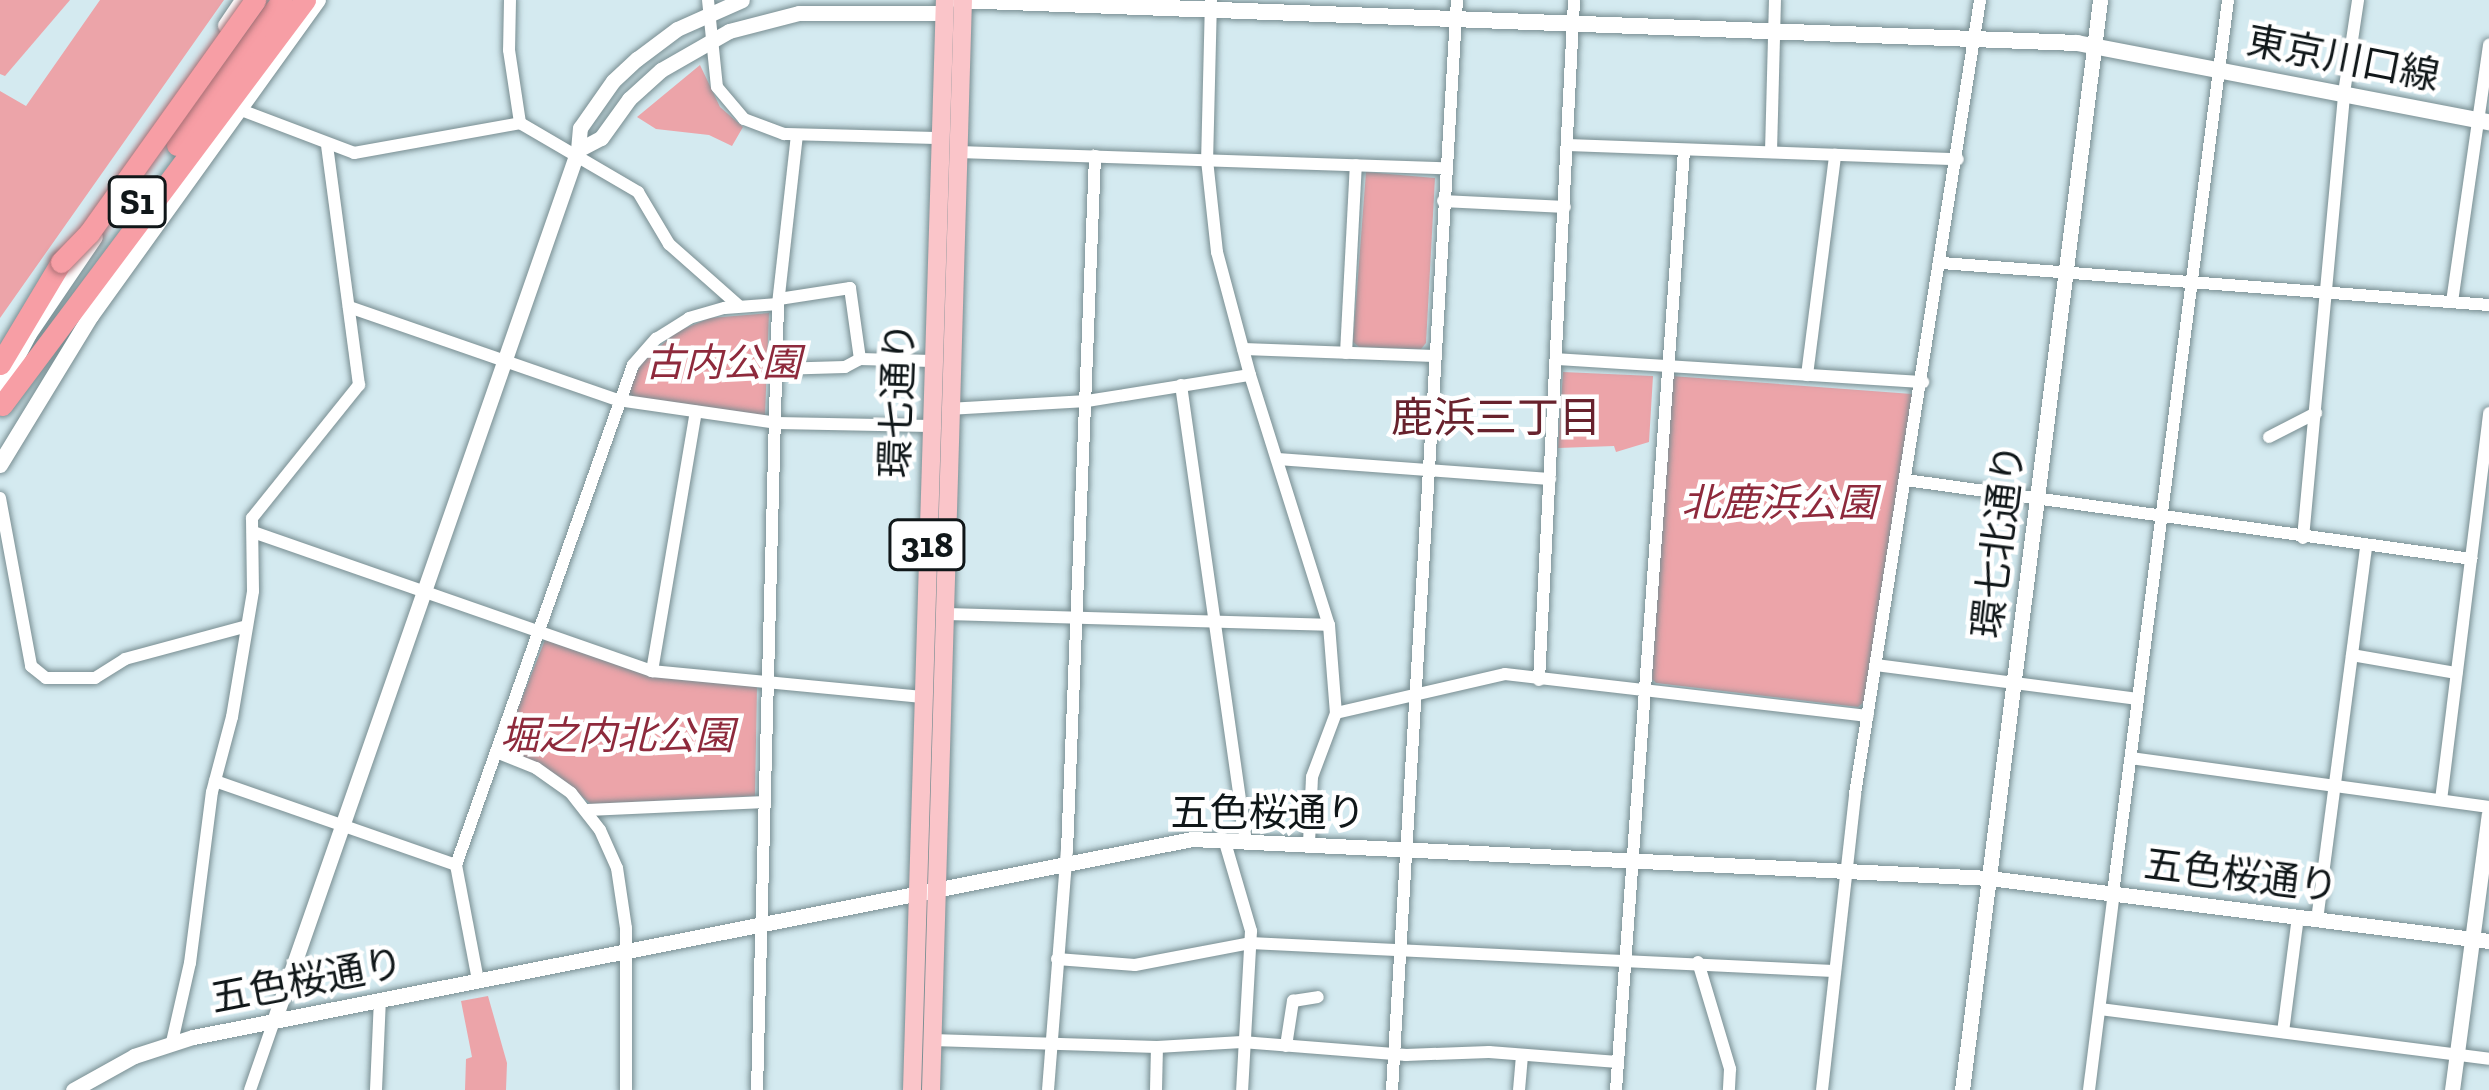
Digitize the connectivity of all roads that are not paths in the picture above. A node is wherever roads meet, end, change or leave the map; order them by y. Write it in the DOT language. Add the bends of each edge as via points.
graph roads {
  1 [pos="252,0"];
  2 [pos="282,0"];
  3 [pos="305,0"];
  4 [pos="318,0"];
  5 [pos="510,0"];
  6 [pos="742,0"];
  7 [pos="1574,0"];
  8 [pos="1774,0"];
  9 [pos="1980,0"];
  10 [pos="2100,0"];
  11 [pos="2228,0"];
  12 [pos="2358,0"];
  13 [pos="955,3"];
  14 [pos="1211,6"];
  15 [pos="708,7"];
  16 [pos="1456,9"];
  17 [pos="1573,24"];
  18 [pos="1773,32"];
  19 [pos="1977,38"];
  20 [pos="709,40"];
  21 [pos="2094,44"];
  22 [pos="2489,45"];
  23 [pos="2219,67"];
  24 [pos="2344,93"];
  25 [pos="241,110"];
  26 [pos="2483,121"];
  27 [pos="520,123"];
  28 [pos="797,135"];
  29 [pos="939,138"];
  30 [pos="327,146"];
  31 [pos="1567,146"];
  32 [pos="1684,150"];
  33 [pos="957,152"];
  34 [pos="1771,152"];
  35 [pos="577,153"];
  36 [pos="1835,155"];
  37 [pos="1095,156"];
  38 [pos="1958,159"];
  39 [pos="1207,160"];
  40 [pos="1356,165"];
  41 [pos="1445,168"];
  42 [pos="1443,201"];
  43 [pos="1565,207"];
  44 [pos="1942,262"];
  45 [pos="2065,272"];
  46 [pos="2191,281"];
  47 [pos="2327,294"];
  48 [pos="778,302"];
  49 [pos="2452,302"];
  50 [pos="2489,305"];
  51 [pos="739,306"];
  52 [pos="349,307"];
  53 [pos="1243,349"];
  54 [pos="1346,353"];
  55 [pos="1435,356"];
  56 [pos="860,359"];
  57 [pos="1556,359"];
  58 [pos="504,360"];
  59 [pos="932,361"];
  60 [pos="0,364"];
  61 [pos="1666,365"];
  62 [pos="778,369"];
  63 [pos="1250,375"];
  64 [pos="1807,375"];
  65 [pos="1923,382"];
  66 [pos="1180,385"];
  67 [pos="618,400"];
  68 [pos="1,401"];
  69 [pos="1087,401"];
  70 [pos="948,409"];
  71 [pos="696,412"];
  72 [pos="2316,413"];
  73 [pos="2489,413"];
  74 [pos="777,423"];
  75 [pos="930,427"];
  76 [pos="2270,437"];
  77 [pos="1276,459"];
  78 [pos="0,465"];
  79 [pos="1429,470"];
  80 [pos="1550,479"];
  81 [pos="1906,480"];
  82 [pos="2038,496"];
  83 [pos="0,498"];
  84 [pos="2162,517"];
  85 [pos="253,532"];
  86 [pos="2303,538"];
  87 [pos="2366,547"];
  88 [pos="2471,559"];
  89 [pos="422,592"];
  90 [pos="944,614"];
  91 [pos="1076,618"];
  92 [pos="1212,621"];
  93 [pos="1329,625"];
  94 [pos="247,626"];
  95 [pos="537,631"];
  96 [pos="2352,655"];
  97 [pos="1876,665"];
  98 [pos="652,670"];
  99 [pos="2456,673"];
  100 [pos="1539,680"];
  101 [pos="768,682"];
  102 [pos="2014,683"];
  103 [pos="1643,691"];
  104 [pos="1417,695"];
  105 [pos="922,697"];
  106 [pos="2138,699"];
  107 [pos="1336,713"];
  108 [pos="1868,716"];
  109 [pos="496,752"];
  110 [pos="2131,758"];
  111 [pos="215,781"];
  112 [pos="2333,788"];
  113 [pos="2441,800"];
  114 [pos="766,802"];
  115 [pos="588,810"];
  116 [pos="2489,810"];
  117 [pos="341,825"];
  118 [pos="1224,839"];
  119 [pos="1246,839"];
  120 [pos="1309,843"];
  121 [pos="1410,848"];
  122 [pos="1634,860"];
  123 [pos="1065,864"];
  124 [pos="456,866"];
  125 [pos="1846,870"];
  126 [pos="1989,878"];
  127 [pos="927,891"];
  128 [pos="2114,893"];
  129 [pos="2298,917"];
  130 [pos="2317,920"];
  131 [pos="763,924"];
  132 [pos="2481,940"];
  133 [pos="1250,943"];
  134 [pos="1403,950"];
  135 [pos="626,951"];
  136 [pos="1057,959"];
  137 [pos="1624,959"];
  138 [pos="1698,962"];
  139 [pos="1833,971"];
  140 [pos="478,980"];
  141 [pos="1318,997"];
  142 [pos="380,1000"];
  143 [pos="2100,1010"];
  144 [pos="274,1021"];
  145 [pos="2283,1032"];
  146 [pos="932,1040"];
  147 [pos="172,1042"];
  148 [pos="1242,1042"];
  149 [pos="1050,1043"];
  150 [pos="1286,1046"];
  151 [pos="1157,1047"];
  152 [pos="1395,1054"];
  153 [pos="2457,1054"];
  154 [pos="1522,1055"];
  155 [pos="2489,1058"];
  156 [pos="1618,1062"];
  157 [pos="73,1090"];
  158 [pos="250,1090"];
  159 [pos="376,1090"];
  160 [pos="626,1090"];
  161 [pos="757,1090"];
  162 [pos="912,1090"];
  163 [pos="931,1090"];
  164 [pos="1048,1090"];
  165 [pos="1156,1090"];
  166 [pos="1241,1090"];
  167 [pos="1392,1090"];
  168 [pos="1519,1090"];
  169 [pos="1616,1090"];
  170 [pos="1729,1090"];
  171 [pos="1822,1090"];
  172 [pos="1962,1090"];
  173 [pos="2089,1090"];
  174 [pos="2452,1090"];
  1 -- 60 [label="highway, S1, bridge" via="61,262"];
  1 -- 68 [label="main road" via="29,334"];
  2 -- 68 [label="highway, S1"];
  3 -- 68 [label="highway"];
  4 -- 25 [label="main road"];
  5 -- 27 [label="street"];
  6 -- 15 [label="street"];
  7 -- 17 [label="street"];
  8 -- 18 [label="street"];
  9 -- 19 [label="street"];
  10 -- 21 [label="street, 環七北通り"];
  11 -- 23 [label="street"];
  12 -- 24 [label="street"];
  13 -- 14 [label="main road, 東京川口線"];
  13 -- 20 [label="street" via="799,13"];
  13 -- 29 [label="main road, 環七通り / 318"];
  13 -- 33 [label="main road, 環七通り / 318"];
  14 -- 16 [label="main road, 東京川口線"];
  14 -- 39 [label="street"];
  15 -- 20 [label="street"];
  15 -- 35 [label="street" via="614,81 580,128"];
  16 -- 17 [label="main road, 東京川口線"];
  16 -- 41 [label="street"];
  17 -- 18 [label="main road, 東京川口線"];
  17 -- 31 [label="street"];
  18 -- 19 [label="main road, 東京川口線"];
  18 -- 34 [label="street"];
  19 -- 21 [label="main road, 東京川口線"];
  19 -- 38 [label="street"];
  20 -- 28 [label="street" via="717,87 735,112 755,126"];
  20 -- 35 [label="street" via="645,84 601,138"];
  21 -- 23 [label="main road, 東京川口線"];
  21 -- 45 [label="street, 環七北通り"];
  22 -- 26 [label="street"];
  23 -- 24 [label="main road, 東京川口線"];
  23 -- 46 [label="street"];
  24 -- 26 [label="main road, 東京川口線"];
  24 -- 47 [label="street"];
  25 -- 30 [label="street"];
  25 -- 78 [label="main road" via="91,316"];
  26 -- 49 [label="street"];
  27 -- 30 [label="street" via="354,154"];
  27 -- 35 [label="street"];
  28 -- 29 [label="street"];
  28 -- 48 [label="street"];
  29 -- 59 [label="main road, 環七通り / 318"];
  30 -- 52 [label="street"];
  31 -- 32 [label="street"];
  31 -- 43 [label="street"];
  32 -- 34 [label="street"];
  32 -- 61 [label="street"];
  33 -- 37 [label="street"];
  33 -- 70 [label="main road, 環七通り / 318"];
  34 -- 36 [label="street"];
  35 -- 51 [label="street" via="638,192 669,244"];
  35 -- 58 [label="street"];
  36 -- 38 [label="street"];
  36 -- 64 [label="street"];
  37 -- 39 [label="street"];
  37 -- 69 [label="street"];
  38 -- 44 [label="street"];
  39 -- 40 [label="street"];
  39 -- 53 [label="street" via="1217,252"];
  40 -- 41 [label="street"];
  40 -- 54 [label="street"];
  41 -- 42 [label="street"];
  42 -- 43 [label="street"];
  42 -- 55 [label="street"];
  43 -- 57 [label="street"];
  44 -- 45 [label="street"];
  44 -- 65 [label="street"];
  45 -- 46 [label="street"];
  45 -- 82 [label="street, 環七北通り"];
  46 -- 47 [label="street"];
  46 -- 84 [label="street"];
  47 -- 49 [label="street"];
  47 -- 72 [label="street"];
  48 -- 51 [label="street"];
  48 -- 56 [label="street" via="850,288"];
  48 -- 62 [label="street"];
  49 -- 50 [label="street"];
  51 -- 67 [label="street" via="689,319 656,339"];
  52 -- 58 [label="street"];
  52 -- 85 [label="street" via="359,385 252,518"];
  53 -- 54 [label="street"];
  53 -- 63 [label="street"];
  54 -- 55 [label="street"];
  55 -- 79 [label="street"];
  56 -- 59 [label="street"];
  56 -- 62 [label="street" via="845,367"];
  57 -- 61 [label="street"];
  57 -- 80 [label="street"];
  58 -- 67 [label="street"];
  58 -- 89 [label="street"];
  59 -- 75 [label="main road, 環七通り / 318"];
  61 -- 64 [label="street"];
  61 -- 103 [label="street"];
  62 -- 74 [label="street"];
  63 -- 66 [label="street"];
  63 -- 77 [label="street"];
  64 -- 65 [label="street"];
  65 -- 81 [label="street"];
  66 -- 69 [label="street"];
  66 -- 92 [label="street"];
  67 -- 71 [label="street"];
  67 -- 95 [label="street"];
  69 -- 70 [label="street"];
  69 -- 91 [label="street"];
  70 -- 90 [label="main road, 環七通り / 318"];
  71 -- 74 [label="street"];
  71 -- 98 [label="street"];
  72 -- 76 [label="street"];
  72 -- 86 [label="street"];
  73 -- 88 [label="street"];
  74 -- 75 [label="street"];
  74 -- 101 [label="street"];
  75 -- 105 [label="main road, 環七通り / 318"];
  77 -- 79 [label="street"];
  77 -- 93 [label="street"];
  79 -- 80 [label="street"];
  79 -- 104 [label="street"];
  80 -- 100 [label="street"];
  81 -- 82 [label="street"];
  81 -- 97 [label="street"];
  82 -- 84 [label="street"];
  82 -- 102 [label="street, 環七北通り"];
  83 -- 94 [label="street" via="15,601 32,666 46,677 95,678 125,659"];
  84 -- 86 [label="street"];
  84 -- 106 [label="street"];
  85 -- 89 [label="street"];
  85 -- 94 [label="street"];
  86 -- 87 [label="street"];
  87 -- 88 [label="street"];
  87 -- 96 [label="street"];
  88 -- 99 [label="street"];
  89 -- 95 [label="street"];
  89 -- 117 [label="street"];
  90 -- 91 [label="street"];
  90 -- 127 [label="main road, 環七通り / 318"];
  91 -- 92 [label="street"];
  91 -- 123 [label="street"];
  92 -- 93 [label="street"];
  92 -- 119 [label="street"];
  93 -- 107 [label="street"];
  94 -- 111 [label="street"];
  95 -- 98 [label="street"];
  95 -- 109 [label="street"];
  96 -- 99 [label="street"];
  96 -- 112 [label="street"];
  97 -- 102 [label="street"];
  97 -- 108 [label="street"];
  98 -- 101 [label="street"];
  99 -- 113 [label="street"];
  100 -- 103 [label="street"];
  100 -- 104 [label="street" via="1505,674"];
  101 -- 105 [label="street"];
  101 -- 114 [label="street"];
  102 -- 106 [label="street"];
  102 -- 126 [label="street, 環七北通り"];
  103 -- 108 [label="street"];
  103 -- 122 [label="street"];
  104 -- 107 [label="street"];
  104 -- 121 [label="street"];
  105 -- 127 [label="main road, 環七通り / 318"];
  106 -- 110 [label="street"];
  107 -- 120 [label="street" via="1312,777"];
  108 -- 125 [label="street"];
  109 -- 115 [label="street" via="550,777"];
  109 -- 124 [label="street"];
  110 -- 112 [label="street"];
  110 -- 128 [label="street"];
  111 -- 117 [label="street"];
  111 -- 147 [label="street"];
  112 -- 113 [label="street"];
  112 -- 130 [label="street"];
  113 -- 116 [label="street"];
  114 -- 115 [label="street"];
  114 -- 131 [label="street"];
  115 -- 135 [label="street" via="622,887"];
  116 -- 132 [label="street"];
  117 -- 124 [label="street"];
  117 -- 144 [label="street"];
  118 -- 119 [label="street, 五色桜通り"];
  118 -- 123 [label="street, 五色桜通り"];
  118 -- 133 [label="street"];
  119 -- 120 [label="street, 五色桜通り"];
  120 -- 121 [label="street, 五色桜通り"];
  121 -- 122 [label="street, 五色桜通り"];
  121 -- 134 [label="street"];
  122 -- 125 [label="street, 五色桜通り"];
  122 -- 137 [label="street"];
  123 -- 127 [label="street, 五色桜通り"];
  123 -- 136 [label="street"];
  124 -- 140 [label="street"];
  125 -- 126 [label="street, 五色桜通り"];
  125 -- 139 [label="street"];
  126 -- 128 [label="street, 五色桜通り"];
  126 -- 172 [label="street, 環七北通り"];
  127 -- 131 [label="street, 五色桜通り"];
  127 -- 146 [label="main road, 環七通り / 318"];
  127 -- 162 [label="main road, 環七通り / 318"];
  128 -- 129 [label="street, 五色桜通り"];
  128 -- 143 [label="street"];
  129 -- 130 [label="street, 五色桜通り"];
  129 -- 145 [label="street"];
  130 -- 132 [label="street, 五色桜通り"];
  131 -- 135 [label="street, 五色桜通り"];
  131 -- 161 [label="street"];
  132 -- 153 [label="street"];
  133 -- 134 [label="street"];
  133 -- 136 [label="street" via="1135,965"];
  133 -- 148 [label="street"];
  134 -- 137 [label="street"];
  134 -- 152 [label="street"];
  135 -- 140 [label="street, 五色桜通り"];
  135 -- 160 [label="street"];
  136 -- 149 [label="street"];
  137 -- 138 [label="street"];
  137 -- 156 [label="street"];
  138 -- 139 [label="street"];
  138 -- 170 [label="street"];
  139 -- 171 [label="street"];
  140 -- 142 [label="street, 五色桜通り"];
  141 -- 150 [label="street" via="1293,1001"];
  142 -- 144 [label="street, 五色桜通り"];
  142 -- 159 [label="street"];
  143 -- 145 [label="street"];
  143 -- 173 [label="street"];
  144 -- 147 [label="street, 五色桜通り"];
  144 -- 158 [label="street"];
  145 -- 153 [label="street"];
  146 -- 149 [label="street"];
  146 -- 163 [label="main road, 環七通り / 318"];
  147 -- 157 [label="street, 五色桜通り"];
  148 -- 150 [label="street"];
  148 -- 151 [label="street"];
  148 -- 166 [label="street"];
  149 -- 151 [label="street"];
  149 -- 164 [label="street"];
  150 -- 152 [label="street"];
  151 -- 165 [label="street"];
  152 -- 154 [label="street"];
  152 -- 167 [label="street"];
  153 -- 155 [label="street"];
  153 -- 174 [label="street"];
  154 -- 156 [label="street"];
  154 -- 168 [label="street"];
  156 -- 169 [label="street"];
}
